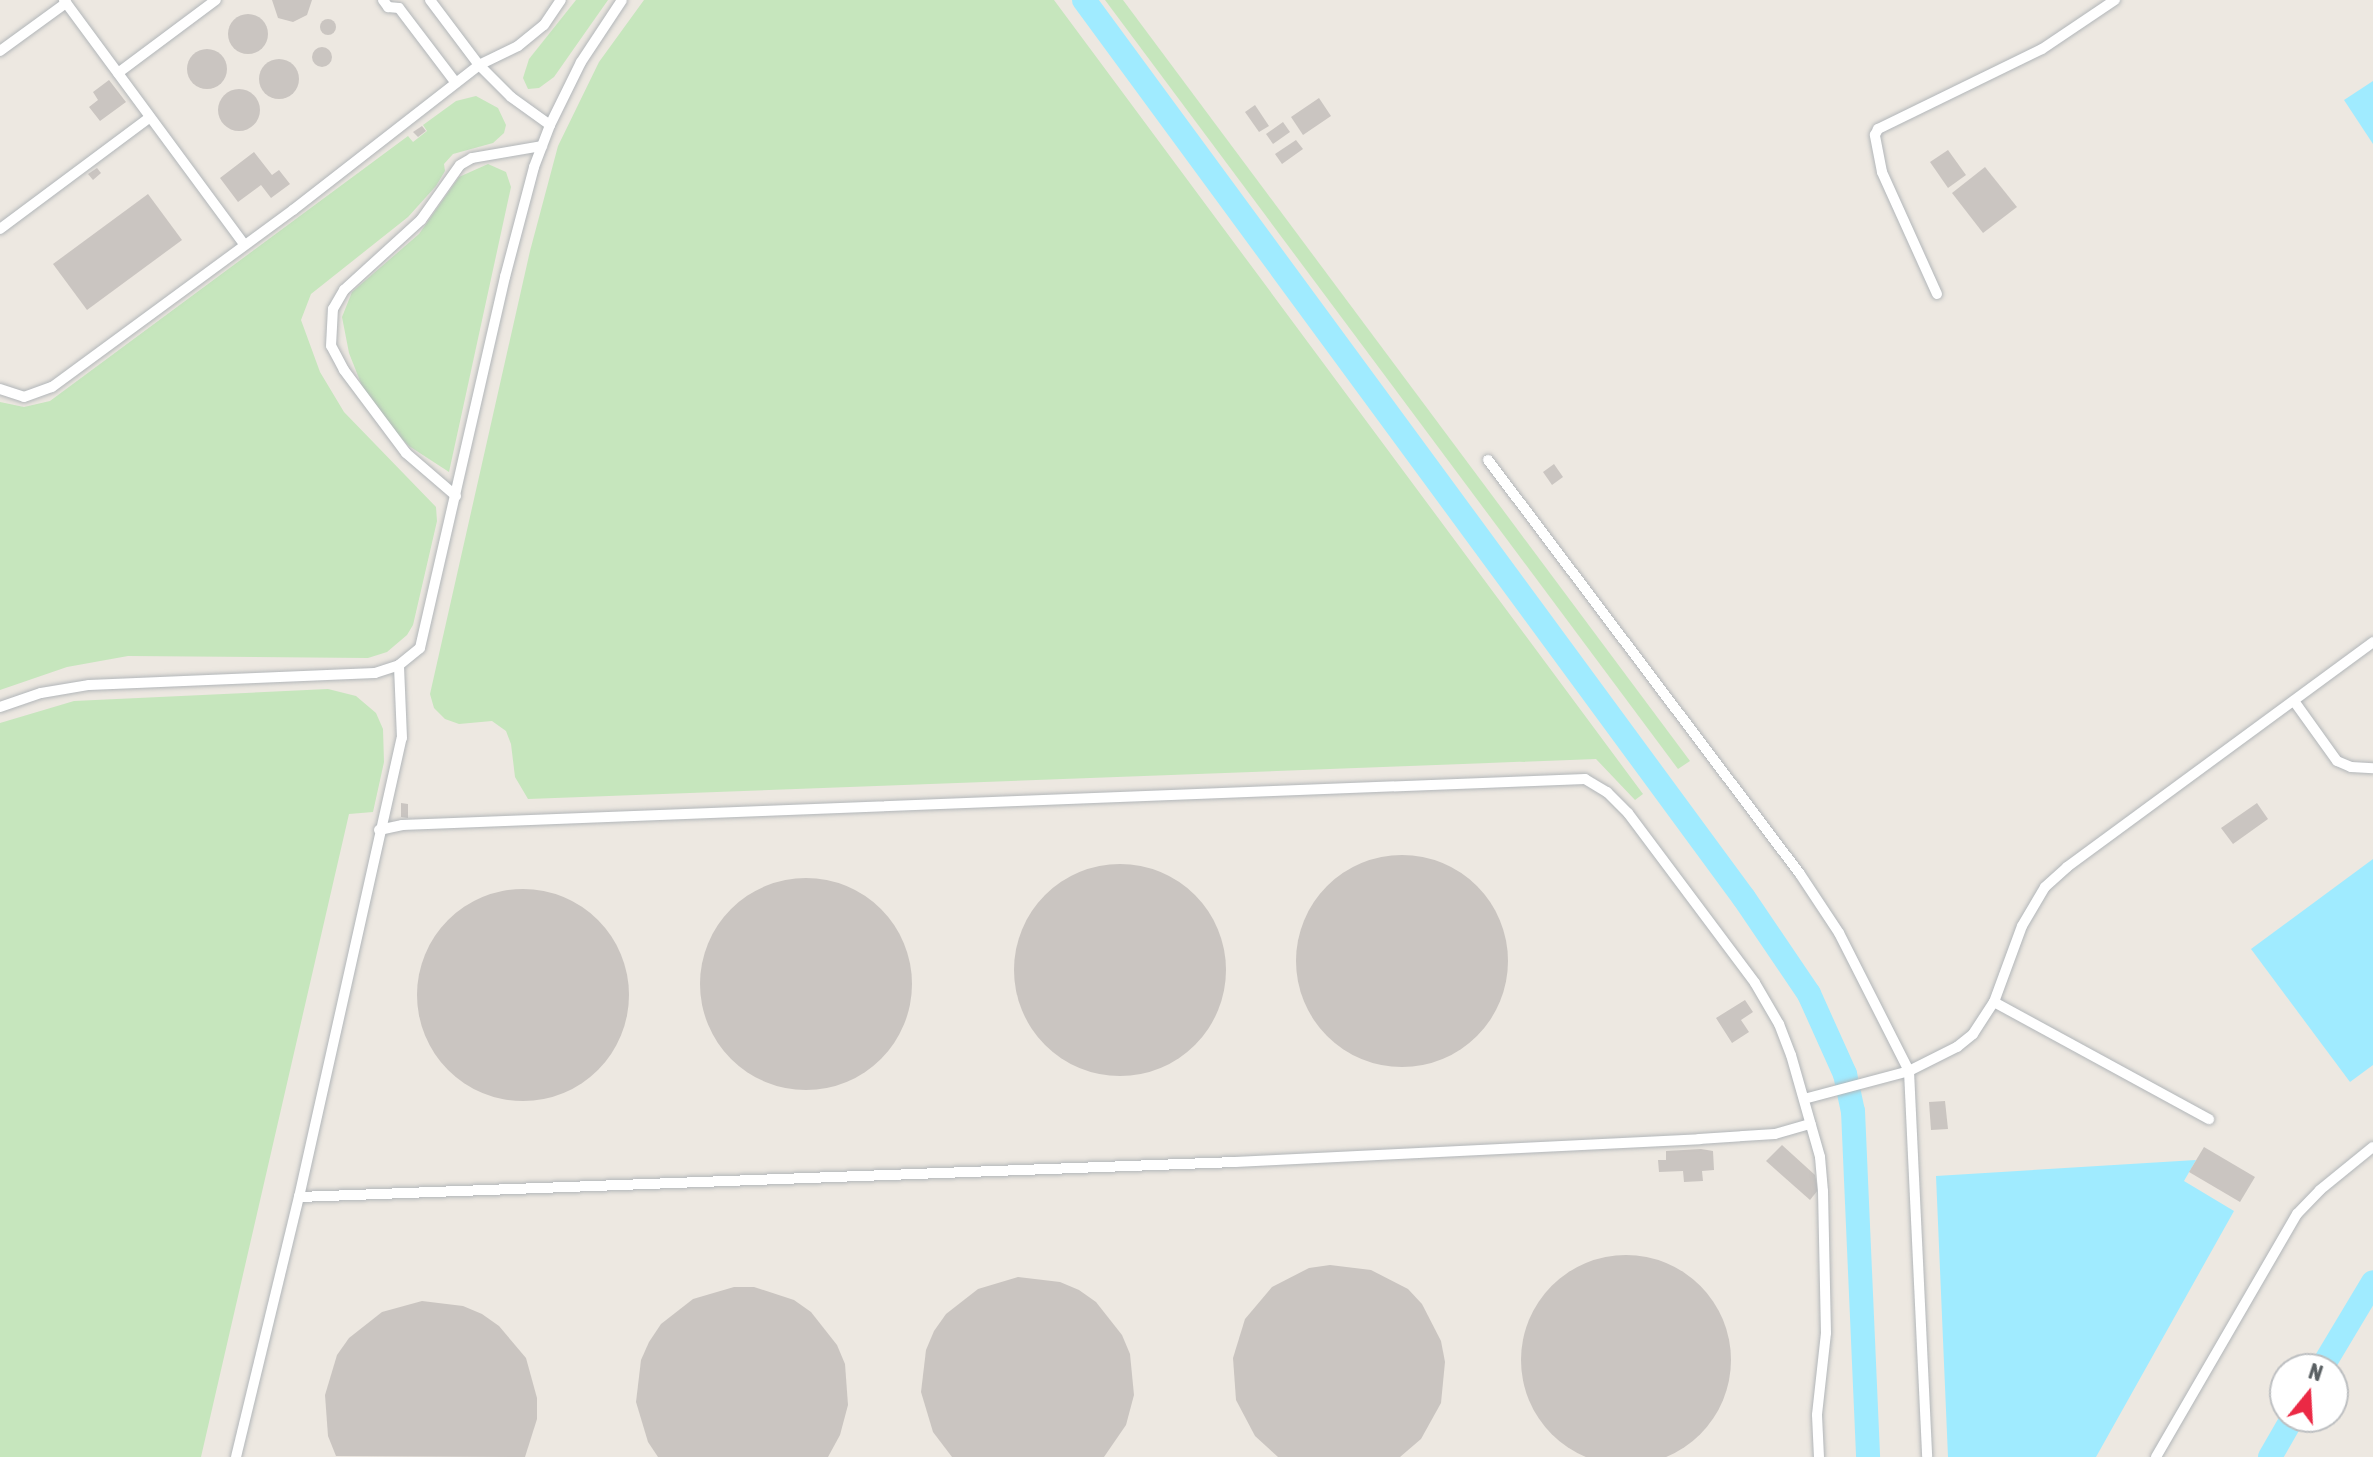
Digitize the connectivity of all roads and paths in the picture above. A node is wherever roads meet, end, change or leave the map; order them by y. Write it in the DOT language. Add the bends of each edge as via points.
graph roads {
  1 [pos="216,0"];
  2 [pos="383,0"];
  3 [pos="430,0"];
  4 [pos="561,0"];
  5 [pos="622,0"];
  6 [pos="2115,0"];
  7 [pos="65,1"];
  8 [pos="400,4"];
  9 [pos="0,51"];
  10 [pos="479,65"];
  11 [pos="118,73"];
  12 [pos="456,83"];
  13 [pos="150,117"];
  14 [pos="550,125"];
  15 [pos="542,146"];
  16 [pos="0,229"];
  17 [pos="244,244"];
  18 [pos="1937,294"];
  19 [pos="0,389"];
  20 [pos="1488,460"];
  21 [pos="456,496"];
  22 [pos="2373,642"];
  23 [pos="399,665"];
  24 [pos="2294,701"];
  25 [pos="0,707"];
  26 [pos="2373,768"];
  27 [pos="379,830"];
  28 [pos="1994,1002"];
  29 [pos="1909,1071"];
  30 [pos="1804,1099"];
  31 [pos="2209,1119"];
  32 [pos="1811,1124"];
  33 [pos="2373,1147"];
  34 [pos="299,1197"];
  35 [pos="236,1457"];
  36 [pos="1819,1457"];
  37 [pos="1927,1457"];
  38 [pos="2156,1457"];
  1 -- 11 [label="lane"];
  2 -- 8 [label="lane" via="388,7"];
  3 -- 10 [label="lane"];
  4 -- 10 [label="lane" via="544,25 518,46"];
  5 -- 14 [label="lane" via="581,62"];
  6 -- 18 [label="lane" via="2042,49 1878,129 1882,172"];
  7 -- 9 [label="lane"];
  7 -- 11 [label="lane"];
  8 -- 12 [label="lane"];
  10 -- 12 [label="lane"];
  10 -- 14 [label="lane"];
  11 -- 13 [label="lane"];
  12 -- 17 [label="lane"];
  13 -- 16 [label="lane"];
  13 -- 17 [label="lane"];
  14 -- 15 [label="lane"];
  15 -- 21 [label="lane" via="505,277"];
  15 -- 21 [label="lane" via="472,158 460,165 421,220 344,290 333,309 331,346 344,370 406,453"];
  17 -- 19 [label="lane" via="52,387 24,397"];
  20 -- 29 [label="lane" via="1800,874 1839,933"];
  21 -- 23 [label="lane" via="423,642"];
  22 -- 24 [label="lane"];
  23 -- 25 [label="lane" via="360,675 89,685"];
  23 -- 27 [label="lane" via="402,738"];
  24 -- 26 [label="lane" via="2337,761"];
  24 -- 28 [label="lane" via="2045,887 2022,926"];
  27 -- 30 [label="lane" via="402,825 1585,779 1628,813 1755,983 1779,1024"];
  27 -- 34 [label="lane"];
  28 -- 29 [label="lane" via="1973,1034 1957,1047"];
  28 -- 31 [label="lane"];
  29 -- 30 [label="lane"];
  29 -- 37 [label="lane"];
  30 -- 32 [label="lane"];
  32 -- 34 [label="lane" via="1775,1134 1235,1162"];
  32 -- 36 [label="lane" via="1824,1207 1826,1333 1817,1415"];
  33 -- 38 [label="lane" via="2297,1214"];
  34 -- 35 [label="lane"];
}
